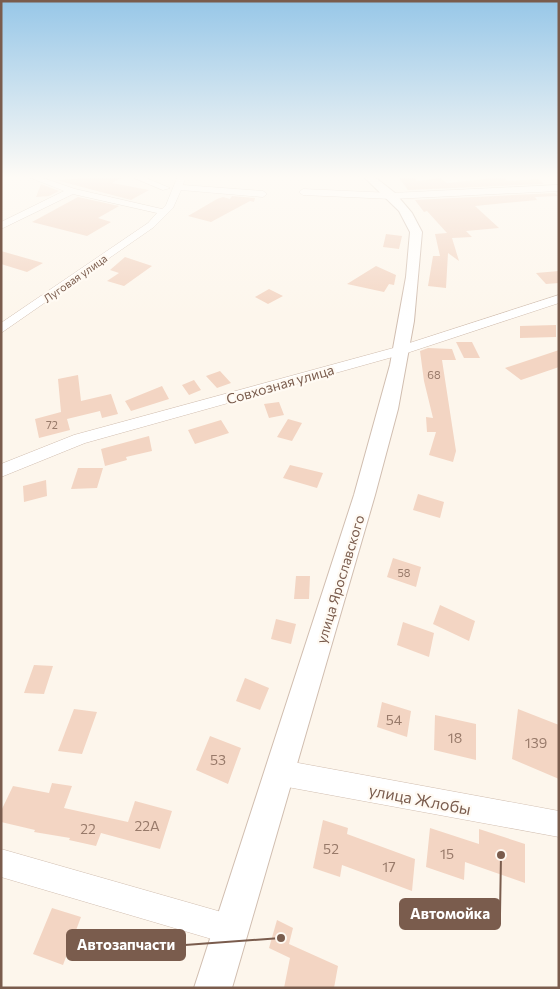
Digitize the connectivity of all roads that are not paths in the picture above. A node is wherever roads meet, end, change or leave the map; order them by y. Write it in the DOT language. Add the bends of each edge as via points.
graph roads {
  1 [pos="152,224"];
  2 [pos="413,224"];
  3 [pos="559,299"];
  4 [pos="1,329"];
  5 [pos="402,350"];
  6 [pos="1,471"];
  7 [pos="282,773"];
  8 [pos="559,824"];
  9 [pos="1,862"];
  10 [pos="232,930"];
  11 [pos="213,988"];
  1 -- 4 [label="street, Луговая улица"];
  2 -- 5 [label="street, улица Ярославского" via="416,232"];
  3 -- 5 [label="street, Совхозная улица"];
  5 -- 6 [label="street, Совхозная улица" via="80,439"];
  5 -- 7 [label="street, улица Ярославского" via="382,436"];
  7 -- 8 [label="street, улица Жлобы"];
  7 -- 10 [label="street, улица Ярославского"];
  9 -- 10 [label="street"];
  10 -- 11 [label="street, улица Ярославского"];
}
